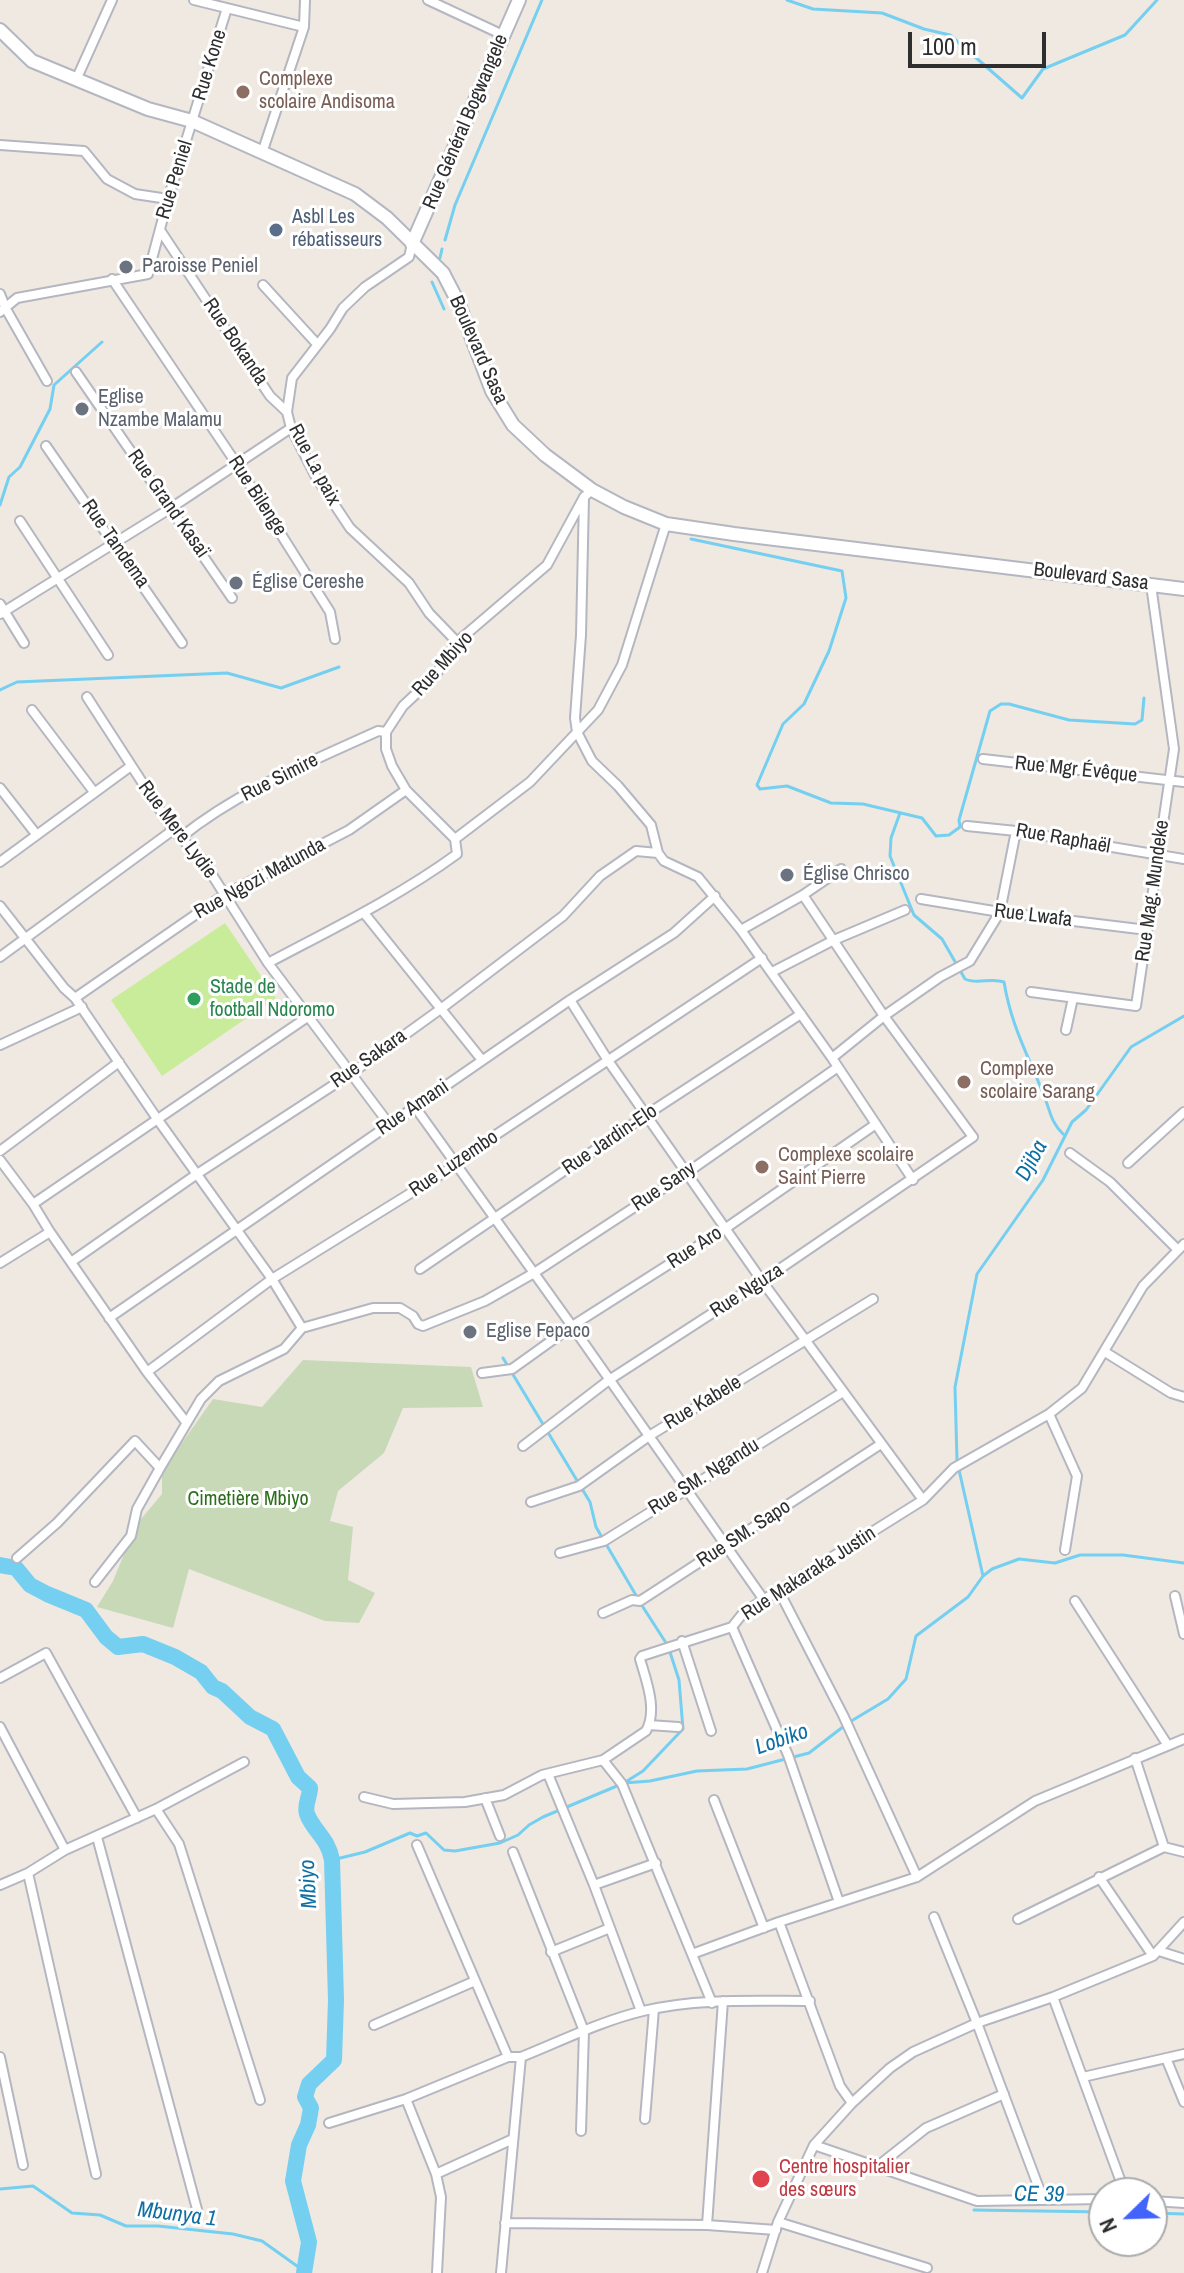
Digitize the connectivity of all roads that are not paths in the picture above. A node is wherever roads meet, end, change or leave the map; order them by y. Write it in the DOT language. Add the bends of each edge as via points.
graph roads {
  1 [pos="112,0"];
  2 [pos="194,0"];
  3 [pos="305,0"];
  4 [pos="428,0"];
  5 [pos="519,0"];
  6 [pos="223,5"];
  7 [pos="304,27"];
  8 [pos="1,35"];
  9 [pos="503,35"];
  10 [pos="76,80"];
  11 [pos="192,121"];
  12 [pos="0,145"];
  13 [pos="262,153"];
  14 [pos="168,199"];
  15 [pos="160,230"];
  16 [pos="412,244"];
  17 [pos="112,279"];
  18 [pos="263,285"];
  19 [pos="0,294"];
  20 [pos="3,311"];
  21 [pos="317,344"];
  22 [pos="76,372"];
  23 [pos="47,381"];
  24 [pos="287,412"];
  25 [pos="291,428"];
  26 [pos="46,446"];
  27 [pos="236,463"];
  28 [pos="588,494"];
  29 [pos="171,508"];
  30 [pos="20,521"];
  31 [pos="666,524"];
  32 [pos="115,543"];
  33 [pos="58,579"];
  34 [pos="1151,585"];
  35 [pos="1184,589"];
  36 [pos="232,598"];
  37 [pos="2,610"];
  38 [pos="335,639"];
  39 [pos="457,642"];
  40 [pos="24,643"];
  41 [pos="182,643"];
  42 [pos="108,655"];
  43 [pos="87,697"];
  44 [pos="32,710"];
  45 [pos="1171,713"];
  46 [pos="1184,714"];
  47 [pos="386,732"];
  48 [pos="577,732"];
  49 [pos="983,759"];
  50 [pos="131,766"];
  51 [pos="1169,780"];
  52 [pos="1184,782"];
  53 [pos="0,788"];
  54 [pos="406,790"];
  55 [pos="94,792"];
  56 [pos="967,826"];
  57 [pos="173,830"];
  58 [pos="1016,831"];
  59 [pos="36,834"];
  60 [pos="180,838"];
  61 [pos="455,839"];
  62 [pos="658,853"];
  63 [pos="1159,856"];
  64 [pos="1184,859"];
  65 [pos="0,862"];
  66 [pos="841,869"];
  67 [pos="224,895"];
  68 [pos="803,895"];
  69 [pos="715,896"];
  70 [pos="921,899"];
  71 [pos="0,906"];
  72 [pos="905,910"];
  73 [pos="1000,912"];
  74 [pos="364,913"];
  75 [pos="741,930"];
  76 [pos="1147,930"];
  77 [pos="26,939"];
  78 [pos="834,940"];
  79 [pos="0,957"];
  80 [pos="762,958"];
  81 [pos="268,963"];
  82 [pos="772,972"];
  83 [pos="1031,992"];
  84 [pos="75,998"];
  85 [pos="1073,998"];
  86 [pos="570,1000"];
  87 [pos="82,1007"];
  88 [pos="442,1008"];
  89 [pos="801,1014"];
  90 [pos="309,1016"];
  91 [pos="884,1016"];
  92 [pos="1066,1030"];
  93 [pos="0,1045"];
  94 [pos="832,1058"];
  95 [pos="482,1060"];
  96 [pos="119,1062"];
  97 [pos="609,1062"];
  98 [pos="838,1067"];
  99 [pos="352,1073"];
  100 [pos="415,1107"];
  101 [pos="1184,1112"];
  102 [pos="646,1115"];
  103 [pos="158,1120"];
  104 [pos="389,1124"];
  105 [pos="876,1124"];
  106 [pos="0,1151"];
  107 [pos="1070,1153"];
  108 [pos="0,1160"];
  109 [pos="1128,1163"];
  110 [pos="456,1165"];
  111 [pos="688,1172"];
  112 [pos="197,1174"];
  113 [pos="913,1180"];
  114 [pos="33,1204"];
  115 [pos="495,1218"];
  116 [pos="237,1228"];
  117 [pos="726,1228"];
  118 [pos="50,1232"];
  119 [pos="1180,1247"];
  120 [pos="71,1262"];
  121 [pos="0,1263"];
  122 [pos="420,1269"];
  123 [pos="534,1273"];
  124 [pos="272,1279"];
  125 [pos="762,1281"];
  126 [pos="873,1299"];
  127 [pos="109,1318"];
  128 [pos="572,1326"];
  129 [pos="302,1328"];
  130 [pos="806,1342"];
  131 [pos="1105,1352"];
  132 [pos="147,1372"];
  133 [pos="482,1373"];
  134 [pos="609,1380"];
  135 [pos="843,1392"];
  136 [pos="1184,1397"];
  137 [pos="1049,1414"];
  138 [pos="186,1422"];
  139 [pos="649,1436"];
  140 [pos="881,1444"];
  141 [pos="523,1446"];
  142 [pos="160,1468"];
  143 [pos="685,1488"];
  144 [pos="923,1500"];
  145 [pos="531,1502"];
  146 [pos="725,1546"];
  147 [pos="1065,1550"];
  148 [pos="560,1553"];
  149 [pos="17,1558"];
  150 [pos="95,1582"];
  151 [pos="779,1591"];
  152 [pos="1175,1596"];
  153 [pos="764,1600"];
  154 [pos="1075,1601"];
  155 [pos="603,1613"];
  156 [pos="732,1627"];
  157 [pos="1184,1634"];
  158 [pos="682,1641"];
  159 [pos="0,1678"];
  160 [pos="649,1725"];
  161 [pos="0,1727"];
  162 [pos="678,1727"];
  163 [pos="711,1731"];
  164 [pos="1184,1739"];
  165 [pos="1167,1744"];
  166 [pos="1135,1758"];
  167 [pos="603,1760"];
  168 [pos="244,1762"];
  169 [pos="548,1774"];
  170 [pos="364,1797"];
  171 [pos="485,1798"];
  172 [pos="714,1800"];
  173 [pos="156,1809"];
  174 [pos="137,1818"];
  175 [pos="500,1836"];
  176 [pos="97,1837"];
  177 [pos="417,1845"];
  178 [pos="1164,1847"];
  179 [pos="65,1850"];
  180 [pos="513,1852"];
  181 [pos="1184,1852"];
  182 [pos="656,1863"];
  183 [pos="28,1873"];
  184 [pos="917,1877"];
  185 [pos="1099,1877"];
  186 [pos="0,1885"];
  187 [pos="594,1885"];
  188 [pos="839,1902"];
  189 [pos="934,1917"];
  190 [pos="1018,1919"];
  191 [pos="779,1922"];
  192 [pos="1184,1922"];
  193 [pos="610,1928"];
  194 [pos="764,1928"];
  195 [pos="551,1952"];
  196 [pos="692,1954"];
  197 [pos="1156,1954"];
  198 [pos="1184,1959"];
  199 [pos="475,1981"];
  200 [pos="1053,1997"];
  201 [pos="723,2001"];
  202 [pos="810,2001"];
  203 [pos="712,2003"];
  204 [pos="654,2009"];
  205 [pos="641,2011"];
  206 [pos="977,2023"];
  207 [pos="374,2025"];
  208 [pos="584,2031"];
  209 [pos="1184,2054"];
  210 [pos="0,2057"];
  211 [pos="508,2057"];
  212 [pos="521,2057"];
  213 [pos="1166,2058"];
  214 [pos="1083,2077"];
  215 [pos="1004,2094"];
  216 [pos="406,2099"];
  217 [pos="260,2100"];
  218 [pos="1184,2102"];
  219 [pos="852,2103"];
  220 [pos="645,2119"];
  221 [pos="329,2123"];
  222 [pos="581,2131"];
  223 [pos="513,2139"];
  224 [pos="814,2145"];
  225 [pos="23,2165"];
  226 [pos="881,2167"];
  227 [pos="96,2174"];
  228 [pos="436,2174"];
  229 [pos="1119,2177"];
  230 [pos="1043,2199"];
  231 [pos="1088,2199"];
  232 [pos="198,2213"];
  233 [pos="505,2223"];
  234 [pos="707,2225"];
  235 [pos="777,2226"];
  236 [pos="927,2268"];
  237 [pos="437,2273"];
  238 [pos="501,2273"];
  239 [pos="762,2273"];
  1 -- 10 [label="street"];
  2 -- 6 [label="street"];
  3 -- 7 [label="street"];
  4 -- 9 [label="street"];
  5 -- 9 [label="street, Rue Général Bogwangele"];
  6 -- 7 [label="street"];
  6 -- 11 [label="street, Rue Kone"];
  7 -- 13 [label="street"];
  8 -- 10 [label="street, Boulevard Sasa" via="32,61"];
  9 -- 16 [label="street, Rue Général Bogwangele"];
  10 -- 11 [label="street, Boulevard Sasa"];
  11 -- 13 [label="street, Boulevard Sasa"];
  11 -- 14 [label="street, Rue Peniel"];
  12 -- 14 [label="street" via="84,151 107,179 135,194"];
  13 -- 16 [label="street, Boulevard Sasa" via="355,194"];
  14 -- 15 [label="street, Rue Peniel"];
  15 -- 17 [label="street, Rue Peniel" via="148,274"];
  15 -- 24 [label="street, Rue Bokanda" via="270,396"];
  16 -- 21 [label="street, Rue La paix" via="409,257 365,287"];
  16 -- 28 [label="street, Boulevard Sasa" via="443,273 492,391 513,425"];
  17 -- 20 [label="street, Rue Peniel" via="17,298"];
  17 -- 27 [label="street, Rue Bilenge"];
  18 -- 21 [label="street"];
  19 -- 20 [label="street"];
  20 -- 23 [label="street"];
  21 -- 24 [label="street, Rue La paix" via="292,378"];
  22 -- 29 [label="street, Rue Grand Kasaï"];
  24 -- 25 [label="street, Rue La paix"];
  25 -- 27 [label="street"];
  25 -- 39 [label="street, Rue La paix" via="350,528 409,583"];
  26 -- 32 [label="street, Rue Tandema"];
  27 -- 29 [label="street"];
  27 -- 38 [label="street, Rue Bilenge" via="330,612"];
  28 -- 31 [label="street, Boulevard Sasa"];
  28 -- 39 [label="street, Rue Mbiyo" via="547,565"];
  28 -- 48 [label="street"];
  29 -- 32 [label="street"];
  29 -- 36 [label="street, Rue Grand Kasaï"];
  30 -- 33 [label="street"];
  31 -- 34 [label="street, Boulevard Sasa"];
  31 -- 48 [label="street" via="622,665 598,710"];
  32 -- 33 [label="street"];
  32 -- 41 [label="street, Rue Tandema"];
  33 -- 37 [label="street"];
  33 -- 42 [label="street"];
  34 -- 35 [label="street, Boulevard Sasa"];
  34 -- 45 [label="street, Rue Mag. Mundeke"];
  37 -- 40 [label="street"];
  39 -- 47 [label="street, Rue Mbiyo"];
  43 -- 50 [label="street, Rue Mere Lydie"];
  44 -- 55 [label="street"];
  45 -- 46 [label="street"];
  45 -- 51 [label="street, Rue Mag. Mundeke" via="1174,749"];
  47 -- 54 [label="street" via="386,749"];
  47 -- 60 [label="street, Rue Simire" via="306,764 210,814"];
  48 -- 61 [label="street" via="530,782"];
  48 -- 62 [label="street" via="592,761 651,825"];
  49 -- 51 [label="street, Rue Mgr Évêque"];
  50 -- 55 [label="street"];
  50 -- 57 [label="street, Rue Mere Lydie"];
  51 -- 52 [label="street, Rue Mgr Évêque"];
  51 -- 63 [label="street, Rue Mag. Mundeke"];
  53 -- 59 [label="street"];
  54 -- 61 [label="street"];
  54 -- 67 [label="street, Rue Ngozi Matunda" via="349,830"];
  55 -- 59 [label="street"];
  56 -- 58 [label="street, Rue Raphaël"];
  57 -- 60 [label="street, Rue Mere Lydie"];
  57 -- 77 [label="street"];
  58 -- 63 [label="street, Rue Raphaël"];
  58 -- 73 [label="street"];
  59 -- 65 [label="street"];
  60 -- 67 [label="street, Rue Mere Lydie" via="202,859"];
  61 -- 74 [label="street" via="457,854"];
  62 -- 69 [label="street" via="698,877"];
  62 -- 88 [label="street, Rue Sakara" via="636,851 600,876 563,916"];
  63 -- 64 [label="street, Rue Raphaël"];
  63 -- 76 [label="street, Rue Mag. Mundeke"];
  66 -- 68 [label="street"];
  67 -- 81 [label="street, Rue Mere Lydie"];
  67 -- 84 [label="street, Rue Ngozi Matunda"];
  68 -- 75 [label="street"];
  68 -- 78 [label="street"];
  69 -- 75 [label="street"];
  69 -- 86 [label="street, Rue Amani" via="674,933"];
  70 -- 73 [label="street, Rue Lwafa"];
  71 -- 77 [label="street"];
  72 -- 78 [label="street"];
  73 -- 76 [label="street, Rue Lwafa"];
  73 -- 91 [label="street" via="970,961"];
  74 -- 81 [label="street"];
  74 -- 88 [label="street"];
  75 -- 80 [label="street"];
  76 -- 85 [label="street, Rue Mag. Mundeke" via="1136,1006"];
  77 -- 79 [label="street"];
  77 -- 84 [label="street"];
  78 -- 82 [label="street"];
  78 -- 91 [label="street"];
  80 -- 82 [label="street"];
  80 -- 97 [label="street, Rue Luzembo"];
  81 -- 90 [label="street, Rue Mere Lydie"];
  82 -- 89 [label="street"];
  83 -- 85 [label="street"];
  84 -- 87 [label="street"];
  85 -- 92 [label="street"];
  86 -- 95 [label="street, Rue Amani"];
  86 -- 97 [label="street"];
  87 -- 93 [label="street"];
  87 -- 96 [label="street"];
  88 -- 95 [label="street"];
  88 -- 99 [label="street, Rue Sakara"];
  89 -- 94 [label="street"];
  89 -- 102 [label="street, Rue Jardin-Elo"];
  90 -- 99 [label="street, Rue Mere Lydie"];
  90 -- 103 [label="street"];
  91 -- 94 [label="street"];
  91 -- 113 [label="street, Rue Nguza" via="973,1137"];
  94 -- 98 [label="street"];
  95 -- 100 [label="street, Rue Amani"];
  96 -- 103 [label="street"];
  96 -- 106 [label="street"];
  97 -- 102 [label="street"];
  97 -- 110 [label="street, Rue Luzembo"];
  98 -- 105 [label="street"];
  98 -- 111 [label="street, Rue Sany"];
  99 -- 104 [label="street, Rue Mere Lydie"];
  99 -- 112 [label="street, Rue Sakara"];
  100 -- 104 [label="street, Rue Amani"];
  100 -- 110 [label="street"];
  101 -- 109 [label="street"];
  102 -- 111 [label="street"];
  102 -- 115 [label="street, Rue Jardin-Elo"];
  103 -- 112 [label="street"];
  103 -- 114 [label="street"];
  104 -- 116 [label="street, Rue Amani"];
  105 -- 113 [label="street"];
  105 -- 117 [label="street, Rue Aro"];
  107 -- 119 [label="street"];
  108 -- 114 [label="street"];
  110 -- 115 [label="street"];
  110 -- 124 [label="street, Rue Luzembo"];
  111 -- 117 [label="street"];
  111 -- 123 [label="street, Rue Sany"];
  112 -- 116 [label="street"];
  112 -- 120 [label="street, Rue Sakara"];
  113 -- 125 [label="street, Rue Nguza"];
  114 -- 118 [label="street"];
  115 -- 122 [label="street, Rue Jardin-Elo"];
  115 -- 123 [label="street"];
  116 -- 124 [label="street"];
  116 -- 127 [label="street, Rue Amani"];
  117 -- 125 [label="street"];
  117 -- 128 [label="street, Rue Aro"];
  118 -- 120 [label="street"];
  118 -- 121 [label="street"];
  119 -- 131 [label="street, Rue Makaraka Justin" via="1143,1286"];
  120 -- 127 [label="street"];
  123 -- 128 [label="street"];
  123 -- 129 [label="street, Rue Sany" via="485,1301 423,1326 400,1308 373,1308"];
  124 -- 129 [label="street"];
  124 -- 132 [label="street, Rue Luzembo"];
  125 -- 130 [label="street"];
  125 -- 134 [label="street, Rue Nguza"];
  126 -- 130 [label="street, Rue Kabele"];
  127 -- 132 [label="street"];
  128 -- 133 [label="street, Rue Aro" via="508,1370"];
  128 -- 134 [label="street"];
  129 -- 138 [label="street" via="284,1349 219,1381"];
  130 -- 135 [label="street"];
  130 -- 139 [label="street, Rue Kabele"];
  131 -- 136 [label="street"];
  131 -- 137 [label="street, Rue Makaraka Justin" via="1082,1388"];
  132 -- 138 [label="street"];
  134 -- 139 [label="street"];
  134 -- 141 [label="street, Rue Nguza"];
  135 -- 140 [label="street"];
  135 -- 143 [label="street, Rue SM. Ngandu"];
  137 -- 144 [label="street, Rue Makaraka Justin" via="954,1468"];
  137 -- 147 [label="street" via="1077,1476"];
  138 -- 142 [label="street"];
  139 -- 143 [label="street"];
  139 -- 145 [label="street, Rue Kabele" via="579,1486"];
  140 -- 144 [label="street"];
  140 -- 146 [label="street, Rue SM. Sapo"];
  142 -- 149 [label="street" via="135,1441"];
  142 -- 150 [label="street" via="137,1509 131,1536"];
  143 -- 146 [label="street"];
  143 -- 148 [label="street, Rue SM. Ngandu" via="604,1541"];
  144 -- 151 [label="street, Rue Makaraka Justin"];
  146 -- 153 [label="street"];
  146 -- 155 [label="street, Rue SM. Sapo" via="640,1601"];
  151 -- 153 [label="street, Rue Makaraka Justin"];
  151 -- 184 [label="street"];
  152 -- 157 [label="street"];
  153 -- 156 [label="street, Rue Makaraka Justin"];
  154 -- 165 [label="street"];
  156 -- 158 [label="street, Rue Makaraka Justin"];
  156 -- 188 [label="street" via="788,1755"];
  158 -- 160 [label="street, Rue Makaraka Justin" via="640,1659 650,1696"];
  158 -- 163 [label="street"];
  159 -- 174 [label="street" via="46,1653"];
  160 -- 162 [label="street"];
  160 -- 167 [label="street"];
  161 -- 179 [label="street"];
  164 -- 165 [label="street"];
  165 -- 166 [label="street"];
  166 -- 178 [label="street"];
  166 -- 184 [label="street" via="1035,1801"];
  167 -- 169 [label="street"];
  167 -- 182 [label="street" via="622,1784"];
  168 -- 173 [label="street"];
  169 -- 171 [label="street"];
  169 -- 187 [label="street"];
  170 -- 171 [label="street" via="393,1804"];
  171 -- 175 [label="street"];
  172 -- 194 [label="street"];
  173 -- 174 [label="street"];
  173 -- 217 [label="street" via="179,1844"];
  174 -- 176 [label="street"];
  176 -- 179 [label="street"];
  176 -- 232 [label="street"];
  177 -- 199 [label="street"];
  178 -- 181 [label="street"];
  178 -- 185 [label="street"];
  179 -- 183 [label="street"];
  180 -- 195 [label="street"];
  182 -- 187 [label="street"];
  182 -- 196 [label="street"];
  183 -- 186 [label="street"];
  183 -- 227 [label="street"];
  184 -- 188 [label="street"];
  185 -- 190 [label="street"];
  185 -- 197 [label="street"];
  187 -- 193 [label="street"];
  188 -- 191 [label="street"];
  189 -- 206 [label="street"];
  191 -- 194 [label="street"];
  191 -- 202 [label="street"];
  192 -- 197 [label="street"];
  193 -- 195 [label="street"];
  193 -- 205 [label="street"];
  194 -- 196 [label="street"];
  195 -- 208 [label="street"];
  196 -- 203 [label="street"];
  197 -- 198 [label="street"];
  197 -- 200 [label="street"];
  199 -- 207 [label="street"];
  199 -- 211 [label="street"];
  200 -- 206 [label="street"];
  200 -- 214 [label="street"];
  201 -- 202 [label="street"];
  201 -- 203 [label="street"];
  201 -- 234 [label="street"];
  202 -- 219 [label="street" via="840,2086"];
  203 -- 204 [label="street"];
  204 -- 205 [label="street"];
  204 -- 220 [label="street"];
  205 -- 208 [label="street"];
  206 -- 215 [label="street"];
  206 -- 219 [label="street" via="913,2052"];
  208 -- 212 [label="street"];
  208 -- 222 [label="street"];
  209 -- 213 [label="street"];
  210 -- 225 [label="street"];
  211 -- 212 [label="street"];
  211 -- 216 [label="street"];
  212 -- 223 [label="street"];
  213 -- 214 [label="street"];
  213 -- 218 [label="street"];
  214 -- 229 [label="street"];
  215 -- 226 [label="street" via="926,2128"];
  215 -- 230 [label="street"];
  216 -- 221 [label="street"];
  216 -- 228 [label="street"];
  219 -- 224 [label="street"];
  223 -- 228 [label="street"];
  223 -- 233 [label="street"];
  224 -- 226 [label="street"];
  224 -- 235 [label="street"];
  226 -- 230 [label="street" via="977,2201"];
  228 -- 237 [label="street" via="441,2197"];
  230 -- 231 [label="street"];
  233 -- 234 [label="street"];
  233 -- 238 [label="street"];
  234 -- 235 [label="street"];
  235 -- 236 [label="street"];
  235 -- 239 [label="street"];
}
